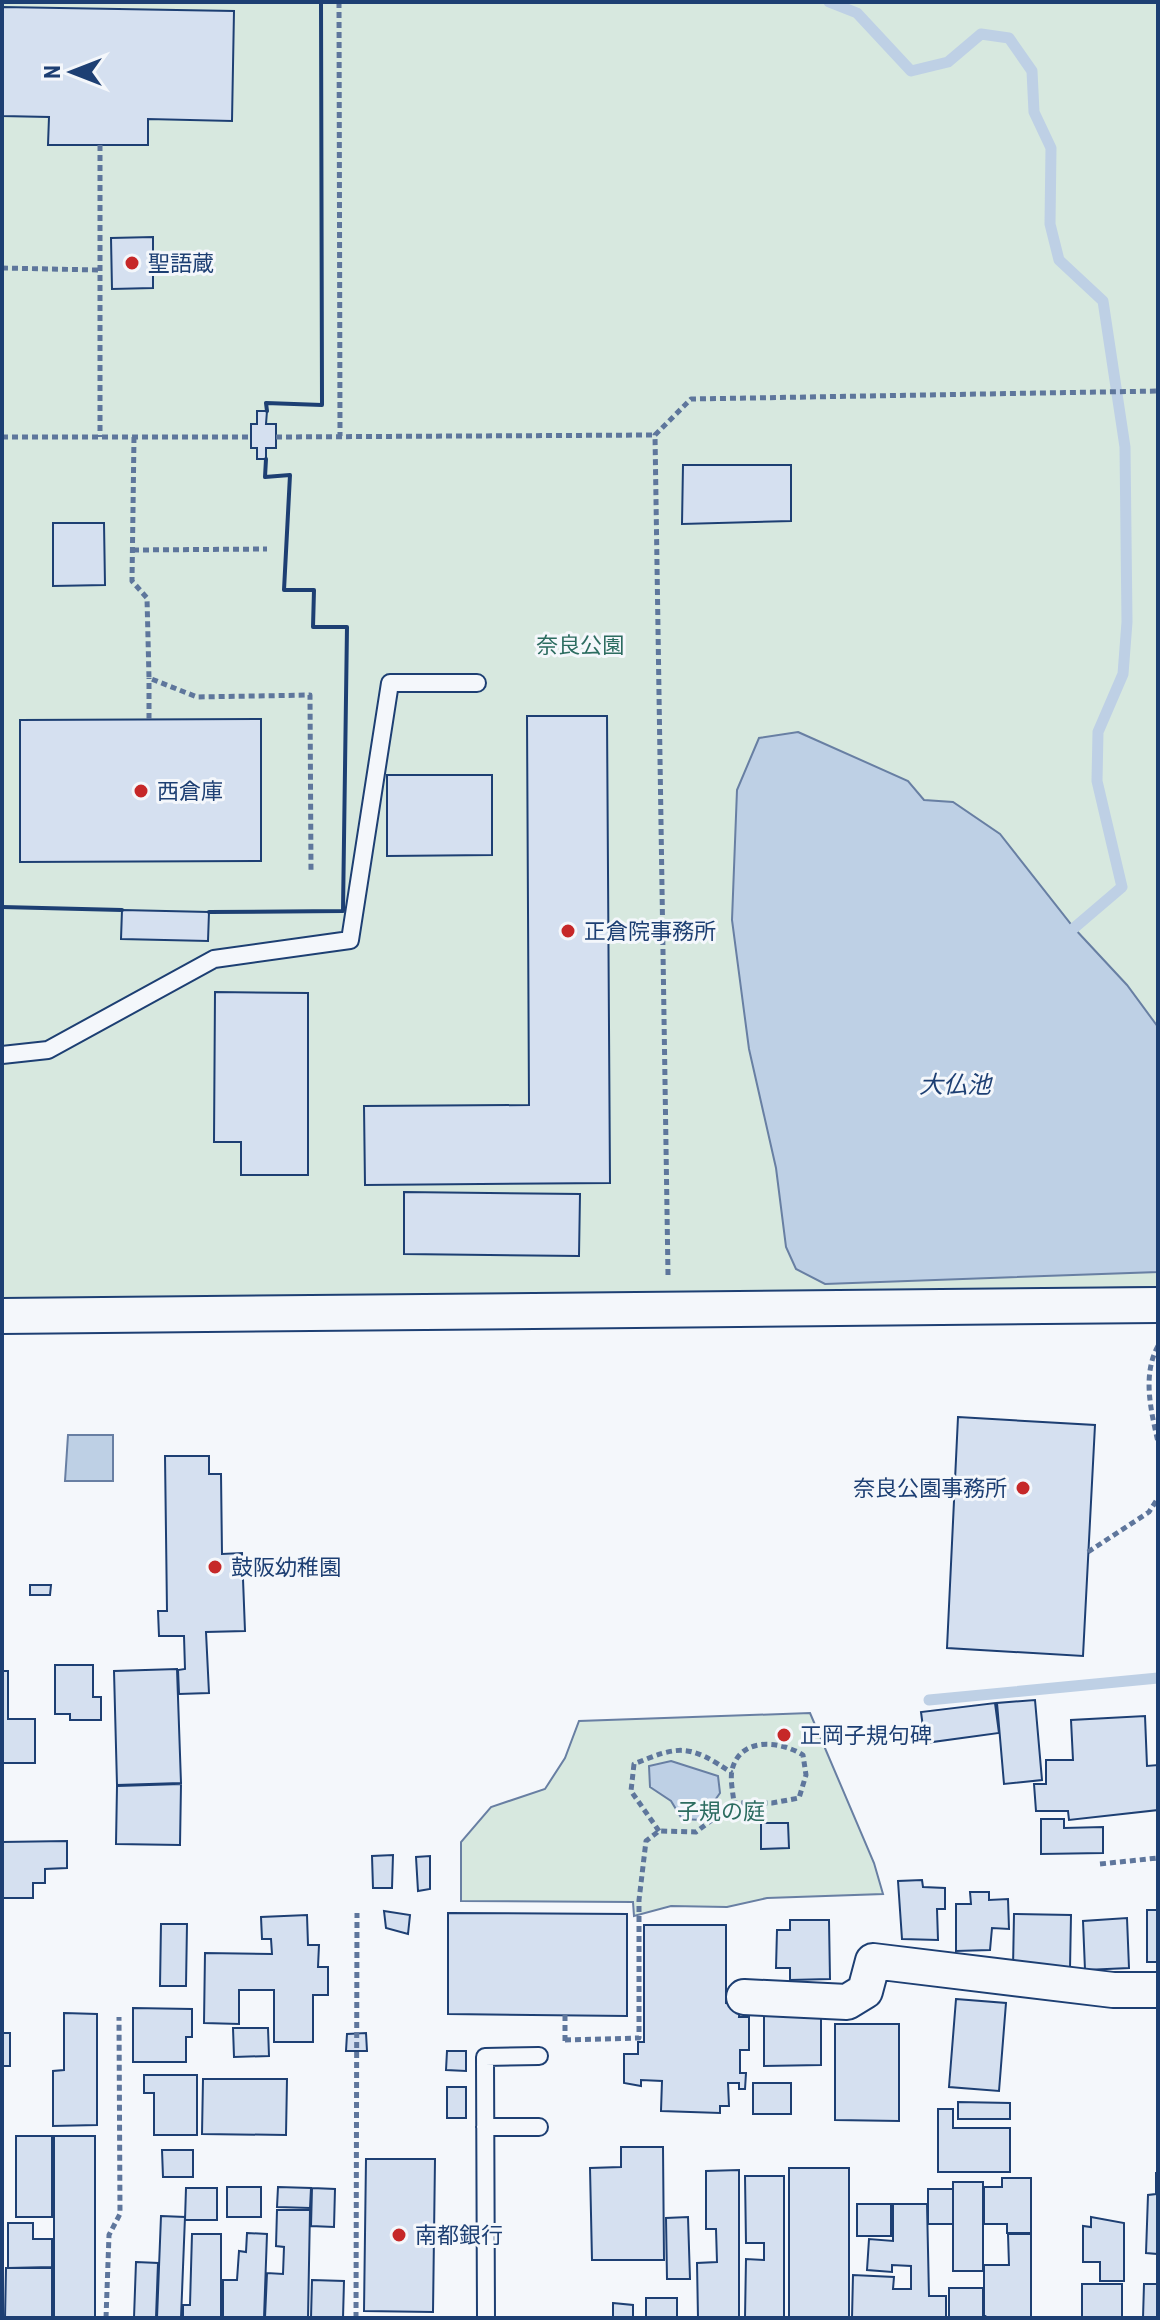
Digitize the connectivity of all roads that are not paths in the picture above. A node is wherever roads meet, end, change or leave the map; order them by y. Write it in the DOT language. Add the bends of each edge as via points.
graph roads {
  1 [pos="477,683"];
  2 [pos="2,1055"];
  3 [pos="1158,1305"];
  4 [pos="2,1316"];
  5 [pos="1158,1990"];
  6 [pos="744,1997"];
  7 [pos="539,2056"];
  8 [pos="485,2127"];
  9 [pos="539,2127"];
  10 [pos="486,2318"];
  1 -- 2 [label="lane" via="390,683 350,940 214,959 48,1050"];
  3 -- 4 [label="street"];
  5 -- 6 [label="street" via="1113,1990 873,1961 865,1991 847,2002"];
  7 -- 8 [label="lane" via="485,2057"];
  8 -- 9 [label="lane"];
  8 -- 10 [label="lane"];
}
